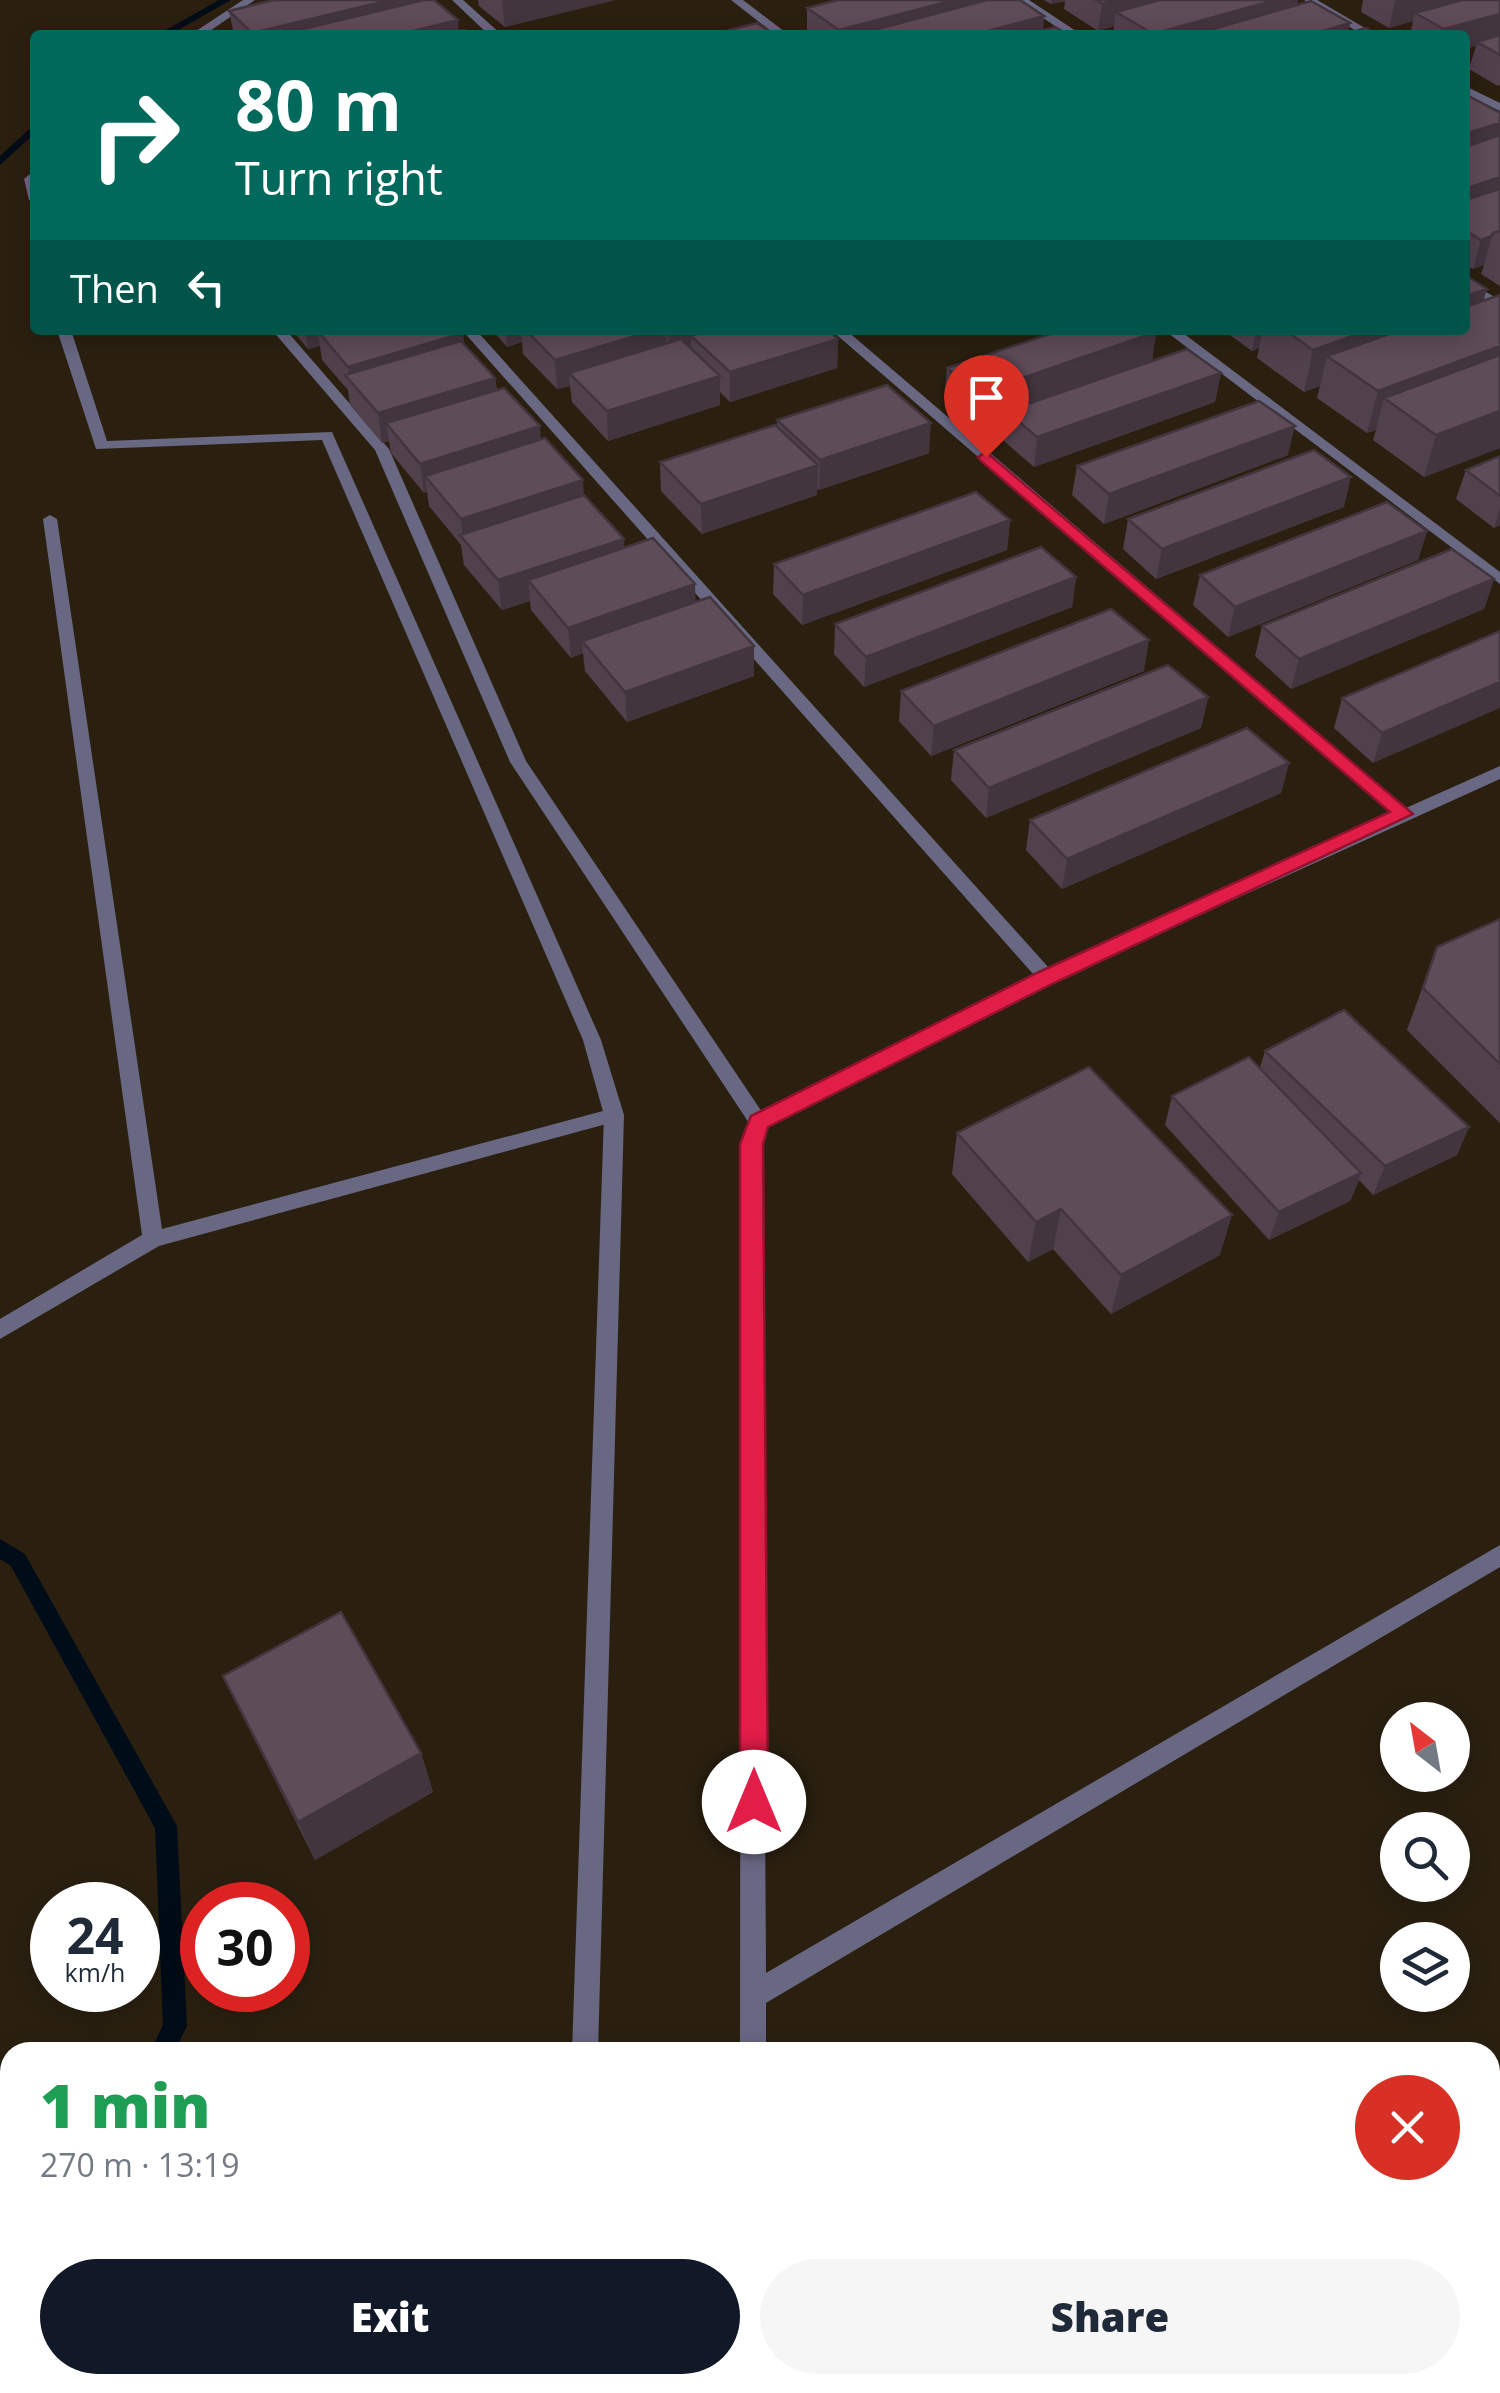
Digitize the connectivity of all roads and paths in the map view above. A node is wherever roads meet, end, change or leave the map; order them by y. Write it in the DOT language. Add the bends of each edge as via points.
graph roads {
  1 [pos="250,0"];
  2 [pos="457,0"];
  3 [pos="736,0"];
  4 [pos="1022,0"];
  5 [pos="1309,0"];
  6 [pos="204,30"];
  7 [pos="490,30"];
  8 [pos="774,30"];
  9 [pos="1068,30"];
  10 [pos="1362,30"];
  11 [pos="1470,91"];
  12 [pos="1500,108"];
  13 [pos="1470,287"];
  14 [pos="1500,306"];
  15 [pos="66,335"];
  16 [pos="283,335"];
  17 [pos="474,335"];
  18 [pos="844,335"];
  19 [pos="1179,335"];
  20 [pos="50,519"];
  21 [pos="1500,579"];
  22 [pos="1500,772"];
  23 [pos="1404,814"];
  24 [pos="1046,978"];
  25 [pos="614,1115"];
  26 [pos="759,1122"];
  27 [pos="153,1239"];
  28 [pos="0,1330"];
  29 [pos="1500,1556"];
  30 [pos="754,1995"];
  31 [pos="584,2042"];
  32 [pos="754,2042"];
  1 -- 6 [label="street"];
  2 -- 7 [label="street"];
  3 -- 8 [label="street"];
  4 -- 9 [label="street"];
  5 -- 10 [label="street"];
  11 -- 12 [label="street"];
  13 -- 14 [label="street"];
  15 -- 25 [label="street" via="101,446 327,436 592,1040"];
  16 -- 26 [label="street" via="382,449 518,762"];
  17 -- 24 [label="street"];
  18 -- 23 [label="street"];
  19 -- 21 [label="street"];
  20 -- 27 [label="street"];
  22 -- 23 [label="street"];
  23 -- 24 [label="street"];
  24 -- 26 [label="street"];
  25 -- 27 [label="street"];
  25 -- 31 [label="street"];
  26 -- 30 [label="street" via="752,1144"];
  27 -- 28 [label="street"];
  29 -- 30 [label="street"];
  30 -- 32 [label="street"];
}
